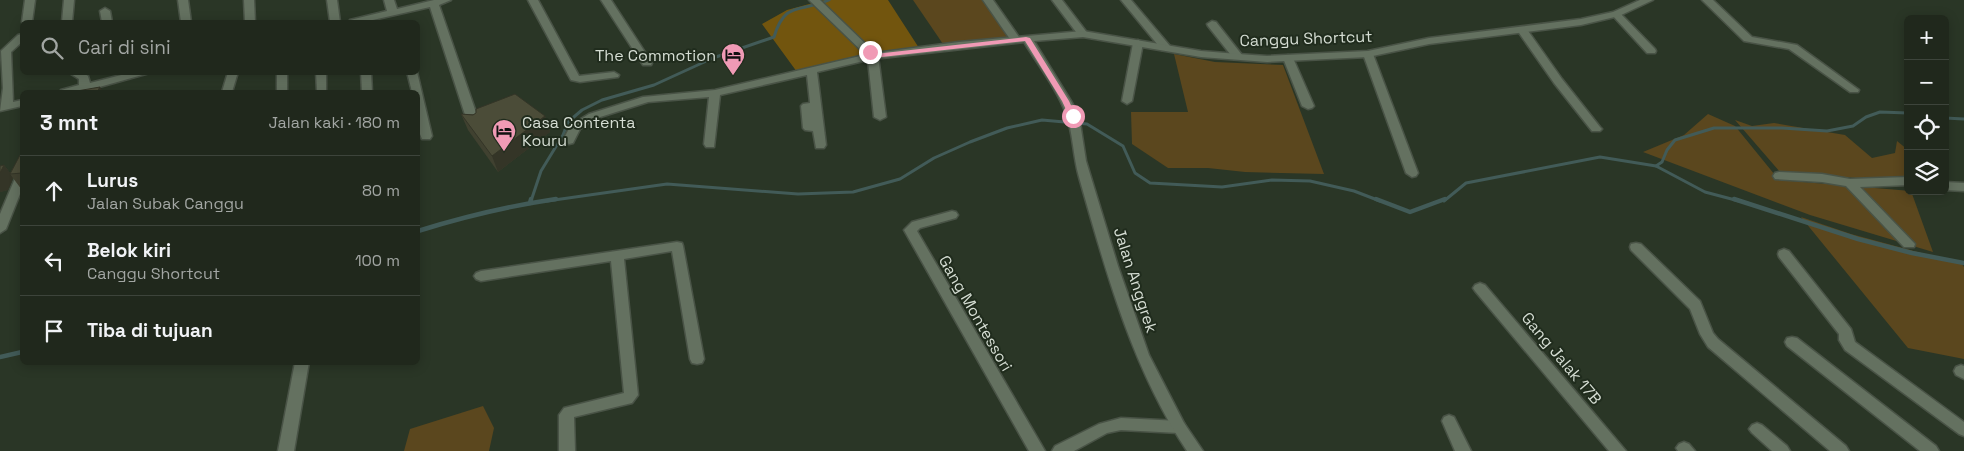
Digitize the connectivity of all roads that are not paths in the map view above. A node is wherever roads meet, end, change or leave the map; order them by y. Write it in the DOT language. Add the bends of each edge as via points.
graph roads {
  1 [pos="30,0"];
  2 [pos="69,0"];
  3 [pos="183,0"];
  4 [pos="248,0"];
  5 [pos="332,0"];
  6 [pos="390,0"];
  7 [pos="446,0"];
  8 [pos="533,0"];
  9 [pos="606,0"];
  10 [pos="814,0"];
  11 [pos="988,0"];
  12 [pos="1057,0"];
  13 [pos="1126,0"];
  14 [pos="1648,0"];
  15 [pos="1707,0"];
  16 [pos="430,2"];
  17 [pos="105,11"];
  18 [pos="396,12"];
  19 [pos="1616,14"];
  20 [pos="27,20"];
  21 [pos="67,20"];
  22 [pos="107,20"];
  23 [pos="186,20"];
  24 [pos="250,20"];
  25 [pos="335,20"];
  26 [pos="366,20"];
  27 [pos="401,20"];
  28 [pos="1212,24"];
  29 [pos="1522,30"];
  30 [pos="1083,34"];
  31 [pos="20,39"];
  32 [pos="1021,39"];
  33 [pos="1138,43"];
  34 [pos="1166,48"];
  35 [pos="1651,51"];
  36 [pos="1368,54"];
  37 [pos="873,56"];
  38 [pos="1238,57"];
  39 [pos="1288,58"];
  40 [pos="647,63"];
  41 [pos="808,73"];
  42 [pos="78,75"];
  43 [pos="224,75"];
  44 [pos="232,75"];
  45 [pos="282,75"];
  46 [pos="321,75"];
  47 [pos="366,75"];
  48 [pos="413,75"];
  49 [pos="614,75"];
  50 [pos="118,76"];
  51 [pos="85,88"];
  52 [pos="75,90"];
  53 [pos="114,90"];
  54 [pos="220,90"];
  55 [pos="228,90"];
  56 [pos="282,90"];
  57 [pos="322,90"];
  58 [pos="368,90"];
  59 [pos="416,90"];
  60 [pos="1854,90"];
  61 [pos="715,93"];
  62 [pos="1126,101"];
  63 [pos="20,103"];
  64 [pos="1308,106"];
  65 [pos="3,107"];
  66 [pos="420,108"];
  67 [pos="880,117"];
  68 [pos="475,127"];
  69 [pos="809,128"];
  70 [pos="1596,129"];
  71 [pos="426,136"];
  72 [pos="569,140"];
  73 [pos="710,144"];
  74 [pos="820,144"];
  75 [pos="1412,173"];
  76 [pos="1779,176"];
  77 [pos="20,181"];
  78 [pos="1904,181"];
  79 [pos="1850,183"];
  80 [pos="1949,186"];
  81 [pos="1964,187"];
  82 [pos="952,214"];
  83 [pos="0,229"];
  84 [pos="1909,244"];
  85 [pos="1636,247"];
  86 [pos="1784,254"];
  87 [pos="617,255"];
  88 [pos="481,276"];
  89 [pos="1480,288"];
  90 [pos="1792,342"];
  91 [pos="697,359"];
  92 [pos="301,365"];
  93 [pos="1449,421"];
  94 [pos="1179,427"];
  95 [pos="1757,429"];
  96 [pos="1964,430"];
  97 [pos="286,451"];
  98 [pos="567,451"];
  99 [pos="1038,451"];
  100 [pos="1060,451"];
  101 [pos="1195,451"];
  102 [pos="1463,451"];
  103 [pos="1618,451"];
  104 [pos="1782,451"];
  105 [pos="1841,451"];
  106 [pos="1931,451"];
  1 -- 20 [label="street"];
  2 -- 21 [label="street"];
  3 -- 23 [label="street"];
  4 -- 24 [label="street"];
  5 -- 25 [label="street"];
  6 -- 18 [label="street"];
  7 -- 16 [label="street"];
  8 -- 49 [label="street" via="575,78"];
  9 -- 40 [label="street"];
  10 -- 37 [label="street"];
  11 -- 32 [label="street, Jalan Anggrek"];
  12 -- 30 [label="street"];
  13 -- 34 [label="street"];
  14 -- 19 [label="street, Canggu Shortcut"];
  15 -- 60 [label="street" via="1754,42 1793,47"];
  16 -- 18 [label="street"];
  16 -- 68 [label="street"];
  17 -- 22 [label="street"];
  18 -- 26 [label="street"];
  18 -- 27 [label="street"];
  19 -- 29 [label="street, Canggu Shortcut"];
  19 -- 35 [label="street"];
  28 -- 38 [label="street"];
  29 -- 36 [label="street, Canggu Shortcut" via="1429,41"];
  29 -- 70 [label="street"];
  30 -- 32 [label="street, Canggu Shortcut"];
  30 -- 33 [label="street, Canggu Shortcut"];
  31 -- 65 [label="street" via="6,51 8,88"];
  32 -- 37 [label="street, Canggu Shortcut"];
  32 -- 94 [label="street, Jalan Anggrek" via="1066,101 1073,116 1080,161 1111,266 1142,355"];
  33 -- 34 [label="street, Canggu Shortcut"];
  33 -- 62 [label="street"];
  34 -- 38 [label="street, Canggu Shortcut"];
  36 -- 39 [label="street, Canggu Shortcut"];
  36 -- 75 [label="street"];
  37 -- 41 [label="street, Canggu Shortcut"];
  37 -- 67 [label="street"];
  38 -- 39 [label="street, Canggu Shortcut"];
  39 -- 64 [label="street"];
  41 -- 61 [label="street, Canggu Shortcut"];
  41 -- 69 [label="street"];
  41 -- 74 [label="street"];
  42 -- 51 [label="street" via="84,78"];
  43 -- 54 [label="street"];
  44 -- 55 [label="street"];
  45 -- 56 [label="street"];
  46 -- 57 [label="street"];
  47 -- 58 [label="street"];
  48 -- 59 [label="street"];
  50 -- 51 [label="street"];
  50 -- 53 [label="street"];
  51 -- 52 [label="street"];
  61 -- 72 [label="street, Canggu Shortcut" via="647,99 609,110 574,127"];
  61 -- 73 [label="street"];
  63 -- 65 [label="street"];
  66 -- 71 [label="street"];
  76 -- 79 [label="street"];
  77 -- 83 [label="street"];
  78 -- 79 [label="street"];
  79 -- 84 [label="street"];
  80 -- 81 [label="street"];
  82 -- 99 [label="street, Gang Montessori" via="916,225 910,230"];
  85 -- 105 [label="street" via="1694,303 1703,320 1706,336 1713,343"];
  86 -- 96 [label="street" via="1846,333 1850,346"];
  87 -- 88 [label="street"];
  87 -- 91 [label="street" via="677,246"];
  87 -- 98 [label="street" via="630,395 626,399 569,412 566,416"];
  89 -- 103 [label="street, Gang Jalak 17B"];
  90 -- 106 [label="street"];
  92 -- 97 [label="street"];
  93 -- 102 [label="street"];
  94 -- 100 [label="street" via="1121,424 1104,428"];
  94 -- 101 [label="street, Jalan Anggrek"];
  95 -- 104 [label="street"];
}
